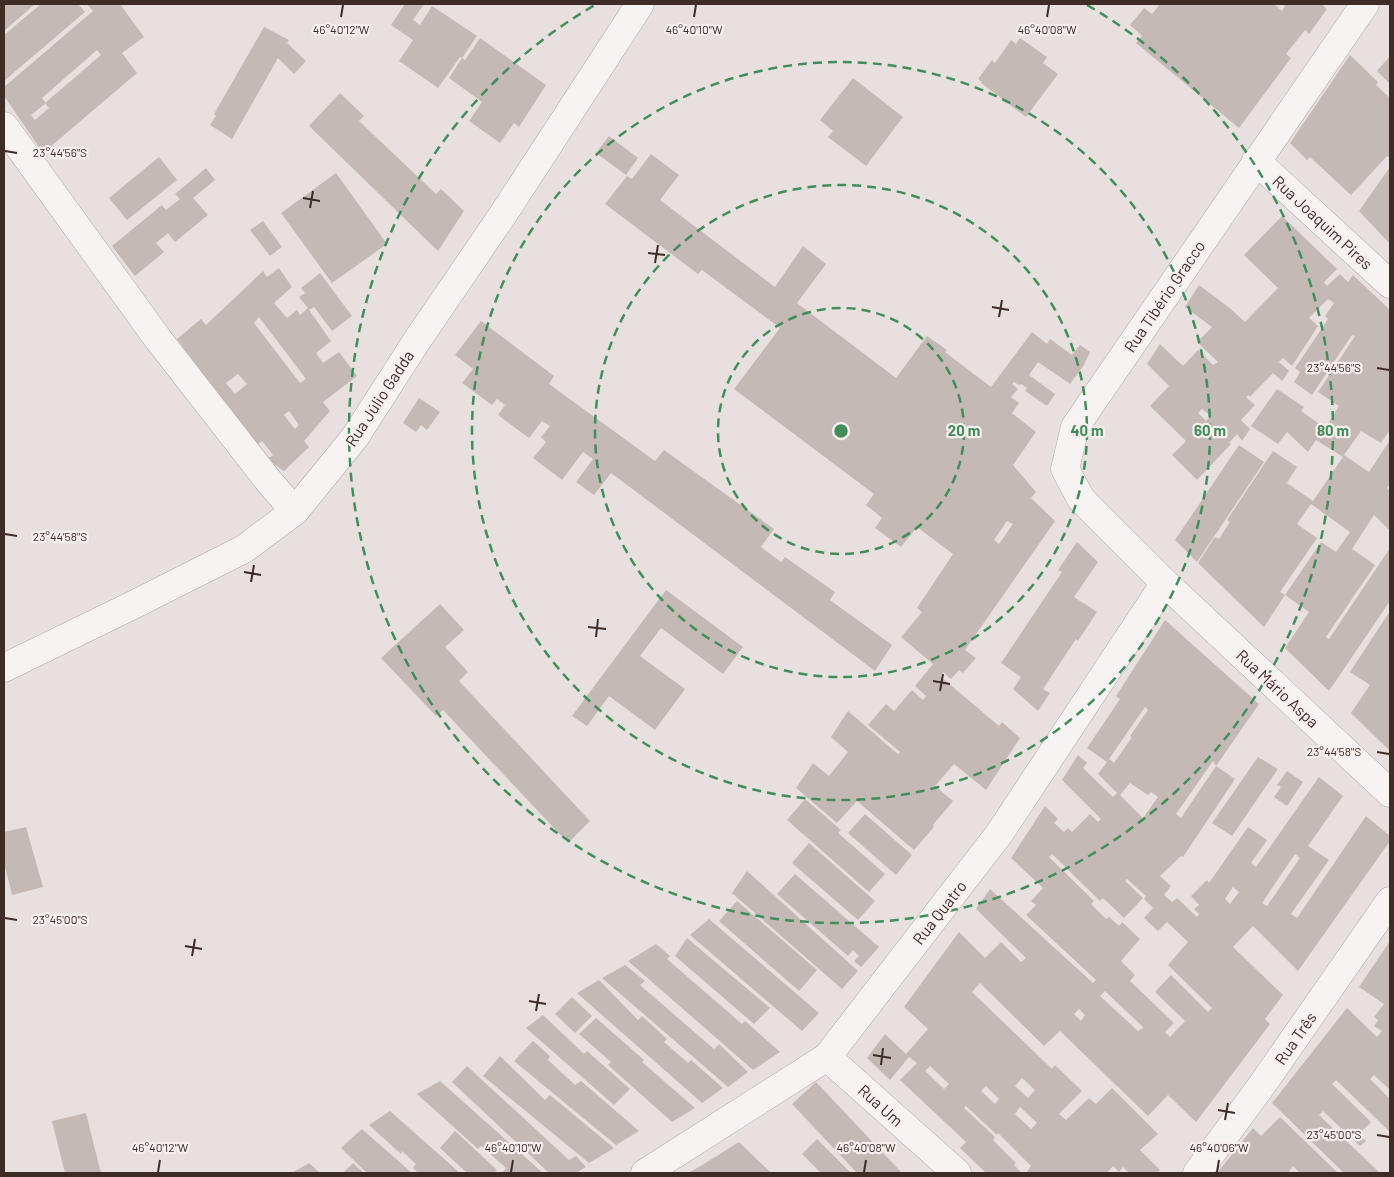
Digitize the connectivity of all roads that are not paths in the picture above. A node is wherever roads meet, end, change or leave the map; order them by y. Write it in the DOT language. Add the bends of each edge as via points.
graph roads {
  1 [pos="640,4"];
  2 [pos="1365,4"];
  3 [pos="4,126"];
  4 [pos="1256,161"];
  5 [pos="1390,284"];
  6 [pos="296,511"];
  7 [pos="1166,582"];
  8 [pos="4,668"];
  9 [pos="1390,794"];
  10 [pos="1390,900"];
  11 [pos="827,1057"];
  12 [pos="645,1173"];
  13 [pos="957,1173"];
  14 [pos="1197,1173"];
  1 -- 6 [label="street, Rua Júlio Gadda" via="356,437"];
  2 -- 4 [label="street, Rua Tibério Gracco"];
  3 -- 6 [label="street" via="158,339 271,484"];
  4 -- 5 [label="street, Rua Joaquim Pires"];
  4 -- 7 [label="street, Rua Tibério Gracco" via="1075,427 1065,469 1081,499"];
  6 -- 8 [label="street, Rua Júlio Gadda" via="244,549"];
  7 -- 9 [label="street, Rua Mário Aspa"];
  7 -- 11 [label="street, Rua Quatro" via="999,834"];
  10 -- 14 [label="street, Rua Três"];
  11 -- 12 [label="street, Rua Quatro"];
  11 -- 13 [label="street, Rua Um"];
}
